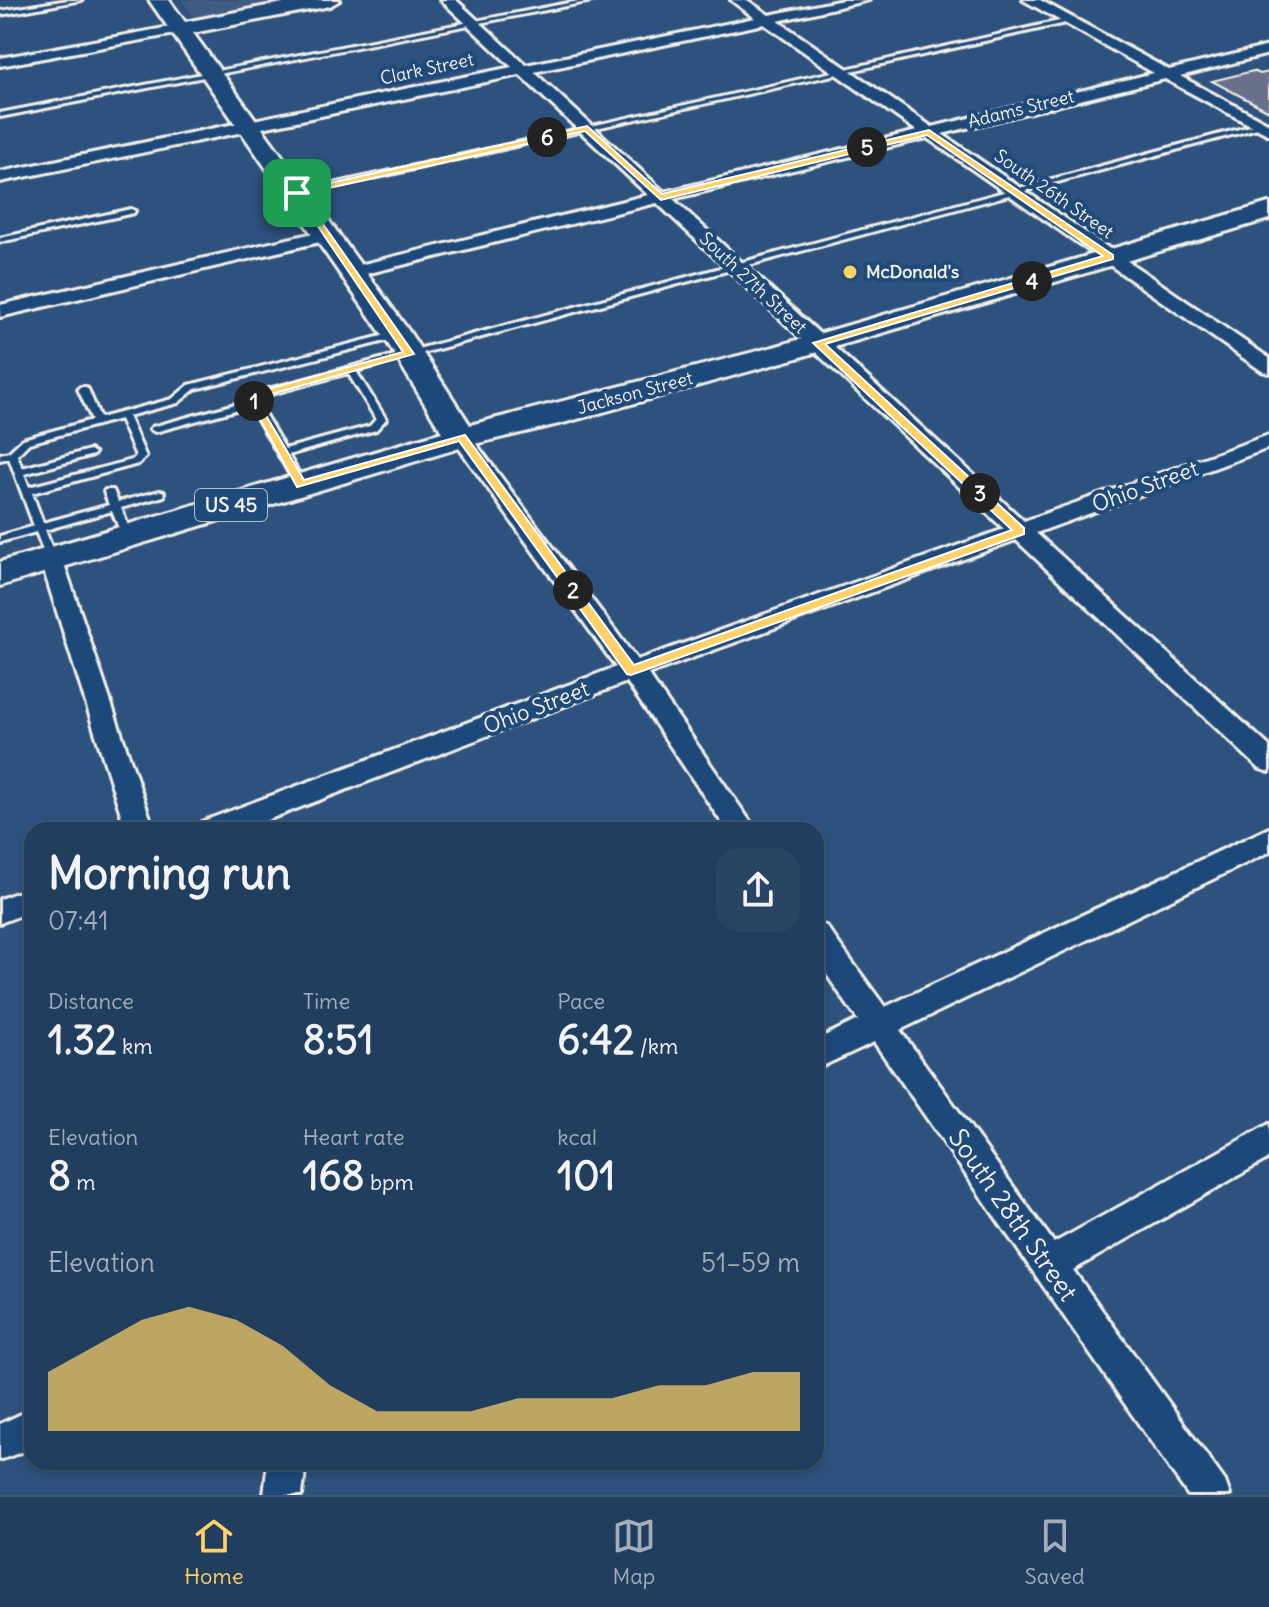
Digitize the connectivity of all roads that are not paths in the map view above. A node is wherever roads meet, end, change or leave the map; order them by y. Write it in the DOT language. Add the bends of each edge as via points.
graph roads {
  1 [pos="79,0"];
  2 [pos="159,0"];
  3 [pos="330,0"];
  4 [pos="448,0"];
  5 [pos="594,0"];
  6 [pos="738,0"];
  7 [pos="862,0"];
  8 [pos="1030,0"];
  9 [pos="0,13"];
  10 [pos="766,20"];
  11 [pos="1068,21"];
  12 [pos="473,23"];
  13 [pos="181,29"];
  14 [pos="1269,50"];
  15 [pos="0,62"];
  16 [pos="523,69"];
  17 [pos="842,72"];
  18 [pos="212,73"];
  19 [pos="1167,74"];
  20 [pos="0,115"];
  21 [pos="250,125"];
  22 [pos="587,128"];
  23 [pos="1265,128"];
  24 [pos="929,132"];
  25 [pos="0,177"];
  26 [pos="1015,191"];
  27 [pos="297,193"];
  28 [pos="661,197"];
  29 [pos="131,211"];
  30 [pos="1269,211"];
  31 [pos="327,235"];
  32 [pos="0,240"];
  33 [pos="1110,257"];
  34 [pos="735,266"];
  35 [pos="353,272"];
  36 [pos="0,311"];
  37 [pos="818,343"];
  38 [pos="404,344"];
  39 [pos="1269,367"];
  40 [pos="351,371"];
  41 [pos="83,389"];
  42 [pos="253,402"];
  43 [pos="123,415"];
  44 [pos="97,422"];
  45 [pos="155,429"];
  46 [pos="461,437"];
  47 [pos="1269,441"];
  48 [pos="90,453"];
  49 [pos="283,453"];
  50 [pos="12,454"];
  51 [pos="0,457"];
  52 [pos="19,472"];
  53 [pos="301,485"];
  54 [pos="27,491"];
  55 [pos="109,492"];
  56 [pos="160,494"];
  57 [pos="121,521"];
  58 [pos="1020,531"];
  59 [pos="0,539"];
  60 [pos="46,543"];
  61 [pos="0,574"];
  62 [pos="631,671"];
  63 [pos="1269,762"];
  64 [pos="137,822"];
  65 [pos="232,822"];
  66 [pos="736,822"];
  67 [pos="1269,839"];
  68 [pos="24,902"];
  69 [pos="0,911"];
  70 [pos="824,946"];
  71 [pos="879,1024"];
  72 [pos="824,1051"];
  73 [pos="1269,1140"];
  74 [pos="1049,1265"];
  75 [pos="286,1470"];
  76 [pos="283,1495"];
  77 [pos="1211,1495"];
  1 -- 9 [label="lane"];
  2 -- 13 [label="main road"];
  3 -- 13 [label="main road"];
  4 -- 12 [label="street, South 27th Street"];
  5 -- 12 [label="lane"];
  6 -- 10 [label="street, South 26th Street"];
  7 -- 10 [label="street, Clark Street"];
  8 -- 11 [label="street"];
  10 -- 16 [label="street, Clark Street"];
  10 -- 17 [label="street, South 26th Street"];
  11 -- 17 [label="lane"];
  11 -- 19 [label="street"];
  12 -- 16 [label="street, South 27th Street"];
  12 -- 18 [label="lane"];
  13 -- 15 [label="street"];
  13 -- 18 [label="main road"];
  14 -- 19 [label="street, Adams Street"];
  16 -- 21 [label="street, Clark Street"];
  16 -- 22 [label="street, South 27th Street"];
  17 -- 22 [label="lane"];
  17 -- 24 [label="street, South 26th Street"];
  18 -- 20 [label="lane"];
  18 -- 21 [label="main road"];
  19 -- 23 [label="street"];
  19 -- 24 [label="street, Adams Street"];
  21 -- 25 [label="street, Clark Street"];
  21 -- 27 [label="main road"];
  22 -- 27 [label="lane"];
  22 -- 28 [label="street, South 27th Street"];
  23 -- 26 [label="lane"];
  24 -- 26 [label="street, South 26th Street"];
  24 -- 28 [label="street, Adams Street"];
  26 -- 33 [label="street, South 26th Street"];
  26 -- 34 [label="lane"];
  27 -- 31 [label="main road"];
  28 -- 34 [label="street, South 27th Street"];
  28 -- 35 [label="street, Adams Street"];
  29 -- 32 [label="lane"];
  30 -- 33 [label="main road, Jackson Street"];
  31 -- 35 [label="main road"];
  31 -- 36 [label="street"];
  33 -- 37 [label="main road, Jackson Street"];
  33 -- 39 [label="street, South 26th Street"];
  34 -- 37 [label="street, South 27th Street"];
  34 -- 38 [label="lane"];
  35 -- 38 [label="main road"];
  37 -- 46 [label="main road, Jackson Street"];
  37 -- 58 [label="street, South 27th Street"];
  38 -- 40 [label="lane"];
  38 -- 43 [label="lane" via="192,387 175,401"];
  38 -- 46 [label="main road"];
  40 -- 42 [label="lane" via="264,393"];
  40 -- 49 [label="lane" via="381,419 373,428"];
  41 -- 44 [label="lane"];
  42 -- 45 [label="lane"];
  42 -- 49 [label="lane"];
  43 -- 44 [label="lane"];
  43 -- 54 [label="lane" via="129,443 141,457 135,462"];
  44 -- 50 [label="lane" via="26,441"];
  46 -- 53 [label="main road, Jackson Street / US 45"];
  46 -- 62 [label="street"];
  47 -- 58 [label="street, Ohio Street"];
  48 -- 52 [label="lane"];
  49 -- 53 [label="lane"];
  50 -- 51 [label="lane"];
  50 -- 52 [label="lane"];
  52 -- 54 [label="lane"];
  53 -- 57 [label="main road, Jackson Street / US 45"];
  54 -- 60 [label="lane"];
  55 -- 57 [label="lane"];
  56 -- 57 [label="lane"];
  57 -- 60 [label="main road, Jackson Street / US 45"];
  58 -- 62 [label="street, Ohio Street"];
  58 -- 63 [label="street, South 27th Street"];
  59 -- 60 [label="lane"];
  60 -- 61 [label="main road, Jackson Street / US 45"];
  60 -- 64 [label="street"];
  62 -- 65 [label="street, Ohio Street"];
  62 -- 66 [label="street"];
  67 -- 71 [label="street"];
  68 -- 69 [label="street"];
  70 -- 71 [label="street, South 28th Street"];
  71 -- 72 [label="street"];
  71 -- 74 [label="street, South 28th Street"];
  73 -- 74 [label="street"];
  74 -- 77 [label="street, South 28th Street"];
  75 -- 76 [label="street"];
}
